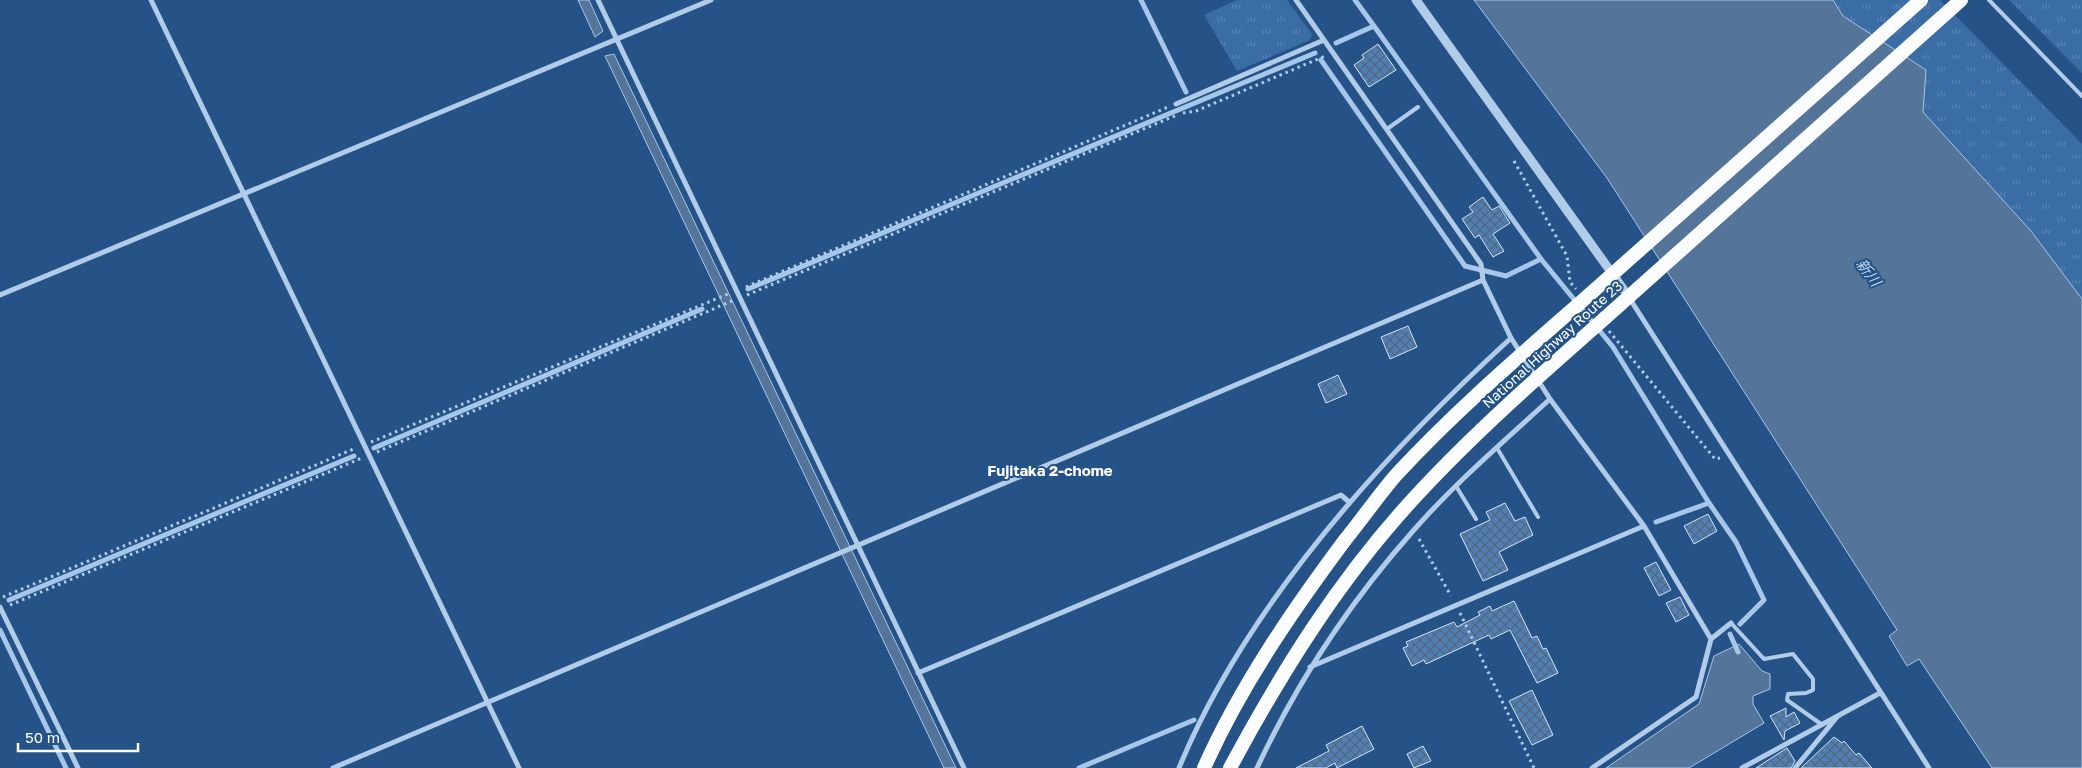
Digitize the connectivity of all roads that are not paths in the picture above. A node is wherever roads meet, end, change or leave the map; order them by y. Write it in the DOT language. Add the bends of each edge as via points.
graph roads {
  1 [pos="151,0"];
  2 [pos="598,0"];
  3 [pos="711,0"];
  4 [pos="1296,0"];
  5 [pos="1416,0"];
  6 [pos="1921,0"];
  7 [pos="1961,0"];
  8 [pos="1989,0"];
  9 [pos="616,40"];
  10 [pos="1324,40"];
  11 [pos="2082,96"];
  12 [pos="1176,104"];
  13 [pos="1418,108"];
  14 [pos="1387,129"];
  15 [pos="243,195"];
  16 [pos="1617,272"];
  17 [pos="1483,278"];
  18 [pos="1633,294"];
  19 [pos="0,295"];
  20 [pos="1511,338"];
  21 [pos="1550,399"];
  22 [pos="1497,448"];
  23 [pos="1456,486"];
  24 [pos="1349,502"];
  25 [pos="1538,517"];
  26 [pos="1476,519"];
  27 [pos="1644,526"];
  28 [pos="854,546"];
  29 [pos="0,607"];
  30 [pos="1731,624"];
  31 [pos="1711,639"];
  32 [pos="1310,667"];
  33 [pos="918,674"];
  34 [pos="1880,693"];
  35 [pos="487,702"];
  36 [pos="1840,713"];
  37 [pos="1821,724"];
  38 [pos="78,768"];
  39 [pos="333,768"];
  40 [pos="519,768"];
  41 [pos="964,768"];
  42 [pos="1179,768"];
  43 [pos="1204,768"];
  44 [pos="1230,768"];
  45 [pos="1257,768"];
  46 [pos="1592,768"];
  47 [pos="1742,768"];
  48 [pos="1795,768"];
  49 [pos="1929,768"];
  1 -- 15 [label="street"];
  2 -- 9 [label="street"];
  3 -- 9 [label="street"];
  4 -- 10 [label="street"];
  5 -- 16 [label="street"];
  6 -- 16 [label="highway, National Highway Route 23"];
  7 -- 18 [label="highway, National Highway Route 23"];
  8 -- 11 [label="lane"];
  9 -- 15 [label="street"];
  9 -- 28 [label="street"];
  10 -- 12 [label="street"];
  10 -- 14 [label="street"];
  13 -- 14 [label="lane"];
  14 -- 17 [label="street" via="1481,264"];
  15 -- 19 [label="street"];
  15 -- 35 [label="street"];
  16 -- 18 [label="street"];
  16 -- 43 [label="highway, National Highway Route 23, bridge" via="1485,387 1395,476 1289,619 1249,684"];
  17 -- 20 [label="street"];
  17 -- 28 [label="street"];
  18 -- 34 [label="street"];
  18 -- 44 [label="highway, National Highway Route 23, bridge" via="1502,408 1415,497 1310,631 1270,693"];
  20 -- 21 [label="street"];
  20 -- 24 [label="street" via="1433,412"];
  21 -- 22 [label="street"];
  21 -- 27 [label="street"];
  22 -- 23 [label="street"];
  22 -- 25 [label="lane"];
  23 -- 26 [label="lane"];
  23 -- 32 [label="street" via="1413,530 1363,592"];
  24 -- 33 [label="street" via="1342,495"];
  24 -- 42 [label="street" via="1261,617 1210,702"];
  27 -- 31 [label="street"];
  27 -- 32 [label="street"];
  28 -- 33 [label="street"];
  28 -- 35 [label="street"];
  29 -- 38 [label="street"];
  30 -- 31 [label="street"];
  30 -- 37 [label="lane" via="1764,659 1794,654 1813,679 1813,690 1788,694 1787,700"];
  31 -- 46 [label="street" via="1696,697"];
  32 -- 45 [label="street"];
  33 -- 41 [label="street"];
  34 -- 36 [label="street"];
  34 -- 49 [label="street"];
  35 -- 39 [label="street"];
  35 -- 40 [label="street"];
  36 -- 37 [label="street"];
  36 -- 48 [label="street"];
  37 -- 47 [label="street"];
}
